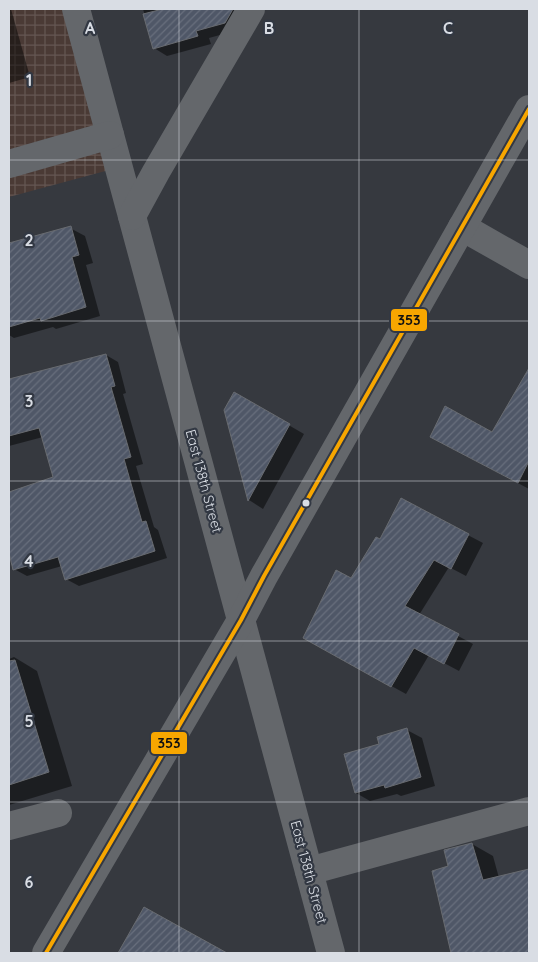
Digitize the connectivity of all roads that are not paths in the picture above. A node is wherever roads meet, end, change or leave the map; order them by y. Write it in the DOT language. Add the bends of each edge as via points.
graph roads {
  1 [pos="76,9"];
  2 [pos="251,9"];
  3 [pos="529,109"];
  4 [pos="110,135"];
  5 [pos="9,164"];
  6 [pos="132,216"];
  7 [pos="462,227"];
  8 [pos="529,265"];
  9 [pos="241,620"];
  10 [pos="529,811"];
  11 [pos="58,813"];
  12 [pos="9,826"];
  13 [pos="309,871"];
  14 [pos="46,953"];
  15 [pos="331,953"];
  1 -- 4 [label="street, East 138th Street"];
  2 -- 6 [label="street"];
  3 -- 7 [label="street"];
  4 -- 5 [label="street"];
  4 -- 6 [label="street, East 138th Street"];
  6 -- 9 [label="street, East 138th Street"];
  7 -- 8 [label="street"];
  7 -- 9 [label="street"];
  9 -- 13 [label="street, East 138th Street"];
  9 -- 14 [label="street"];
  10 -- 13 [label="street"];
  11 -- 12 [label="street"];
  13 -- 15 [label="street, East 138th Street"];
}
